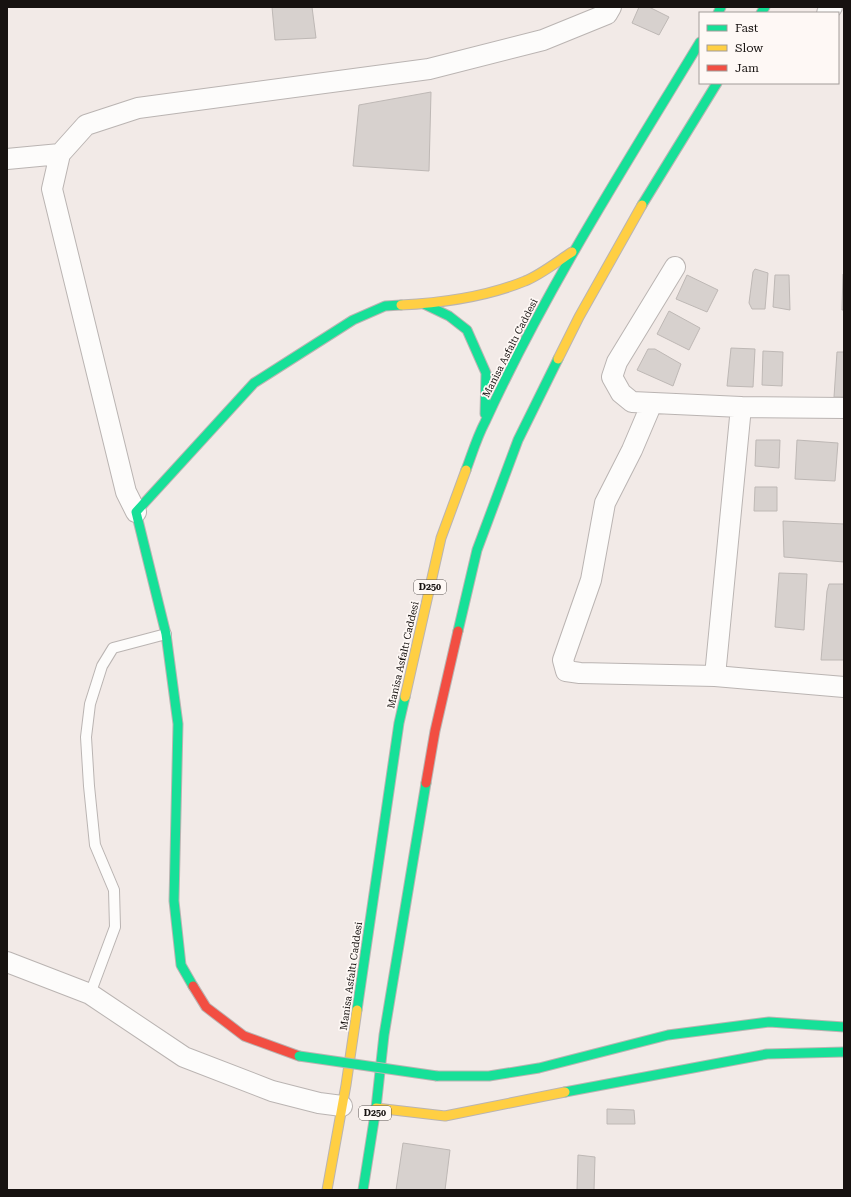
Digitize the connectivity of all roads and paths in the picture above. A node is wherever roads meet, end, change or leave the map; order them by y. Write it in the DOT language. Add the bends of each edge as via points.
graph roads {
  1 [pos="611,7"];
  2 [pos="699,44"];
  3 [pos="716,84"];
  4 [pos="60,154"];
  5 [pos="7,158"];
  6 [pos="574,250"];
  7 [pos="675,267"];
  8 [pos="424,304"];
  9 [pos="652,403"];
  10 [pos="741,407"];
  11 [pos="844,408"];
  12 [pos="484,423"];
  13 [pos="136,512"];
  14 [pos="166,634"];
  15 [pos="715,676"];
  16 [pos="844,686"];
  17 [pos="7,962"];
  18 [pos="90,994"];
  19 [pos="844,1027"];
  20 [pos="844,1052"];
  21 [pos="342,1106"];
  22 [pos="376,1108"];
  23 [pos="327,1190"];
  24 [pos="363,1190"];
  1 -- 4 [label="street" via="607,14 543,40 429,69 138,108 86,125"];
  2 -- 6 [label="main road, Manisa Asfaltı Caddesi / D250"];
  3 -- 22 [label="main road, D250" via="658,178 579,316 518,440 477,550 434,731 385,1027"];
  4 -- 5 [label="street"];
  4 -- 13 [label="street" via="52,189 126,492"];
  6 -- 8 [label="main road" via="526,281 486,294"];
  6 -- 12 [label="main road, Manisa Asfaltı Caddesi / D250"];
  7 -- 9 [label="street" via="617,362 612,378 621,393 632,402"];
  8 -- 12 [label="main road" via="449,316 467,330 486,373"];
  8 -- 13 [label="main road" via="385,306 353,320 254,383"];
  9 -- 10 [label="street"];
  9 -- 15 [label="street" via="605,503 591,580 563,660 566,671"];
  10 -- 11 [label="street"];
  10 -- 15 [label="street"];
  12 -- 21 [label="main road, Manisa Asfaltı Caddesi / D250" via="441,538 399,723"];
  13 -- 14 [label="main road"];
  14 -- 18 [label="lane" via="113,648 102,666 90,704 86,737 88,786 95,845 114,890 115,927"];
  14 -- 19 [label="main road, bridge" via="178,724 174,901 181,965 206,1007 244,1036 299,1056 437,1076 489,1076 539,1068 668,1035 769,1022"];
  15 -- 16 [label="street"];
  17 -- 18 [label="street"];
  18 -- 21 [label="street" via="184,1056 272,1091"];
  20 -- 22 [label="main road" via="767,1054 445,1116"];
  21 -- 23 [label="main road, Manisa Asfaltı Caddesi / D250"];
  22 -- 24 [label="main road, D250"];
}
